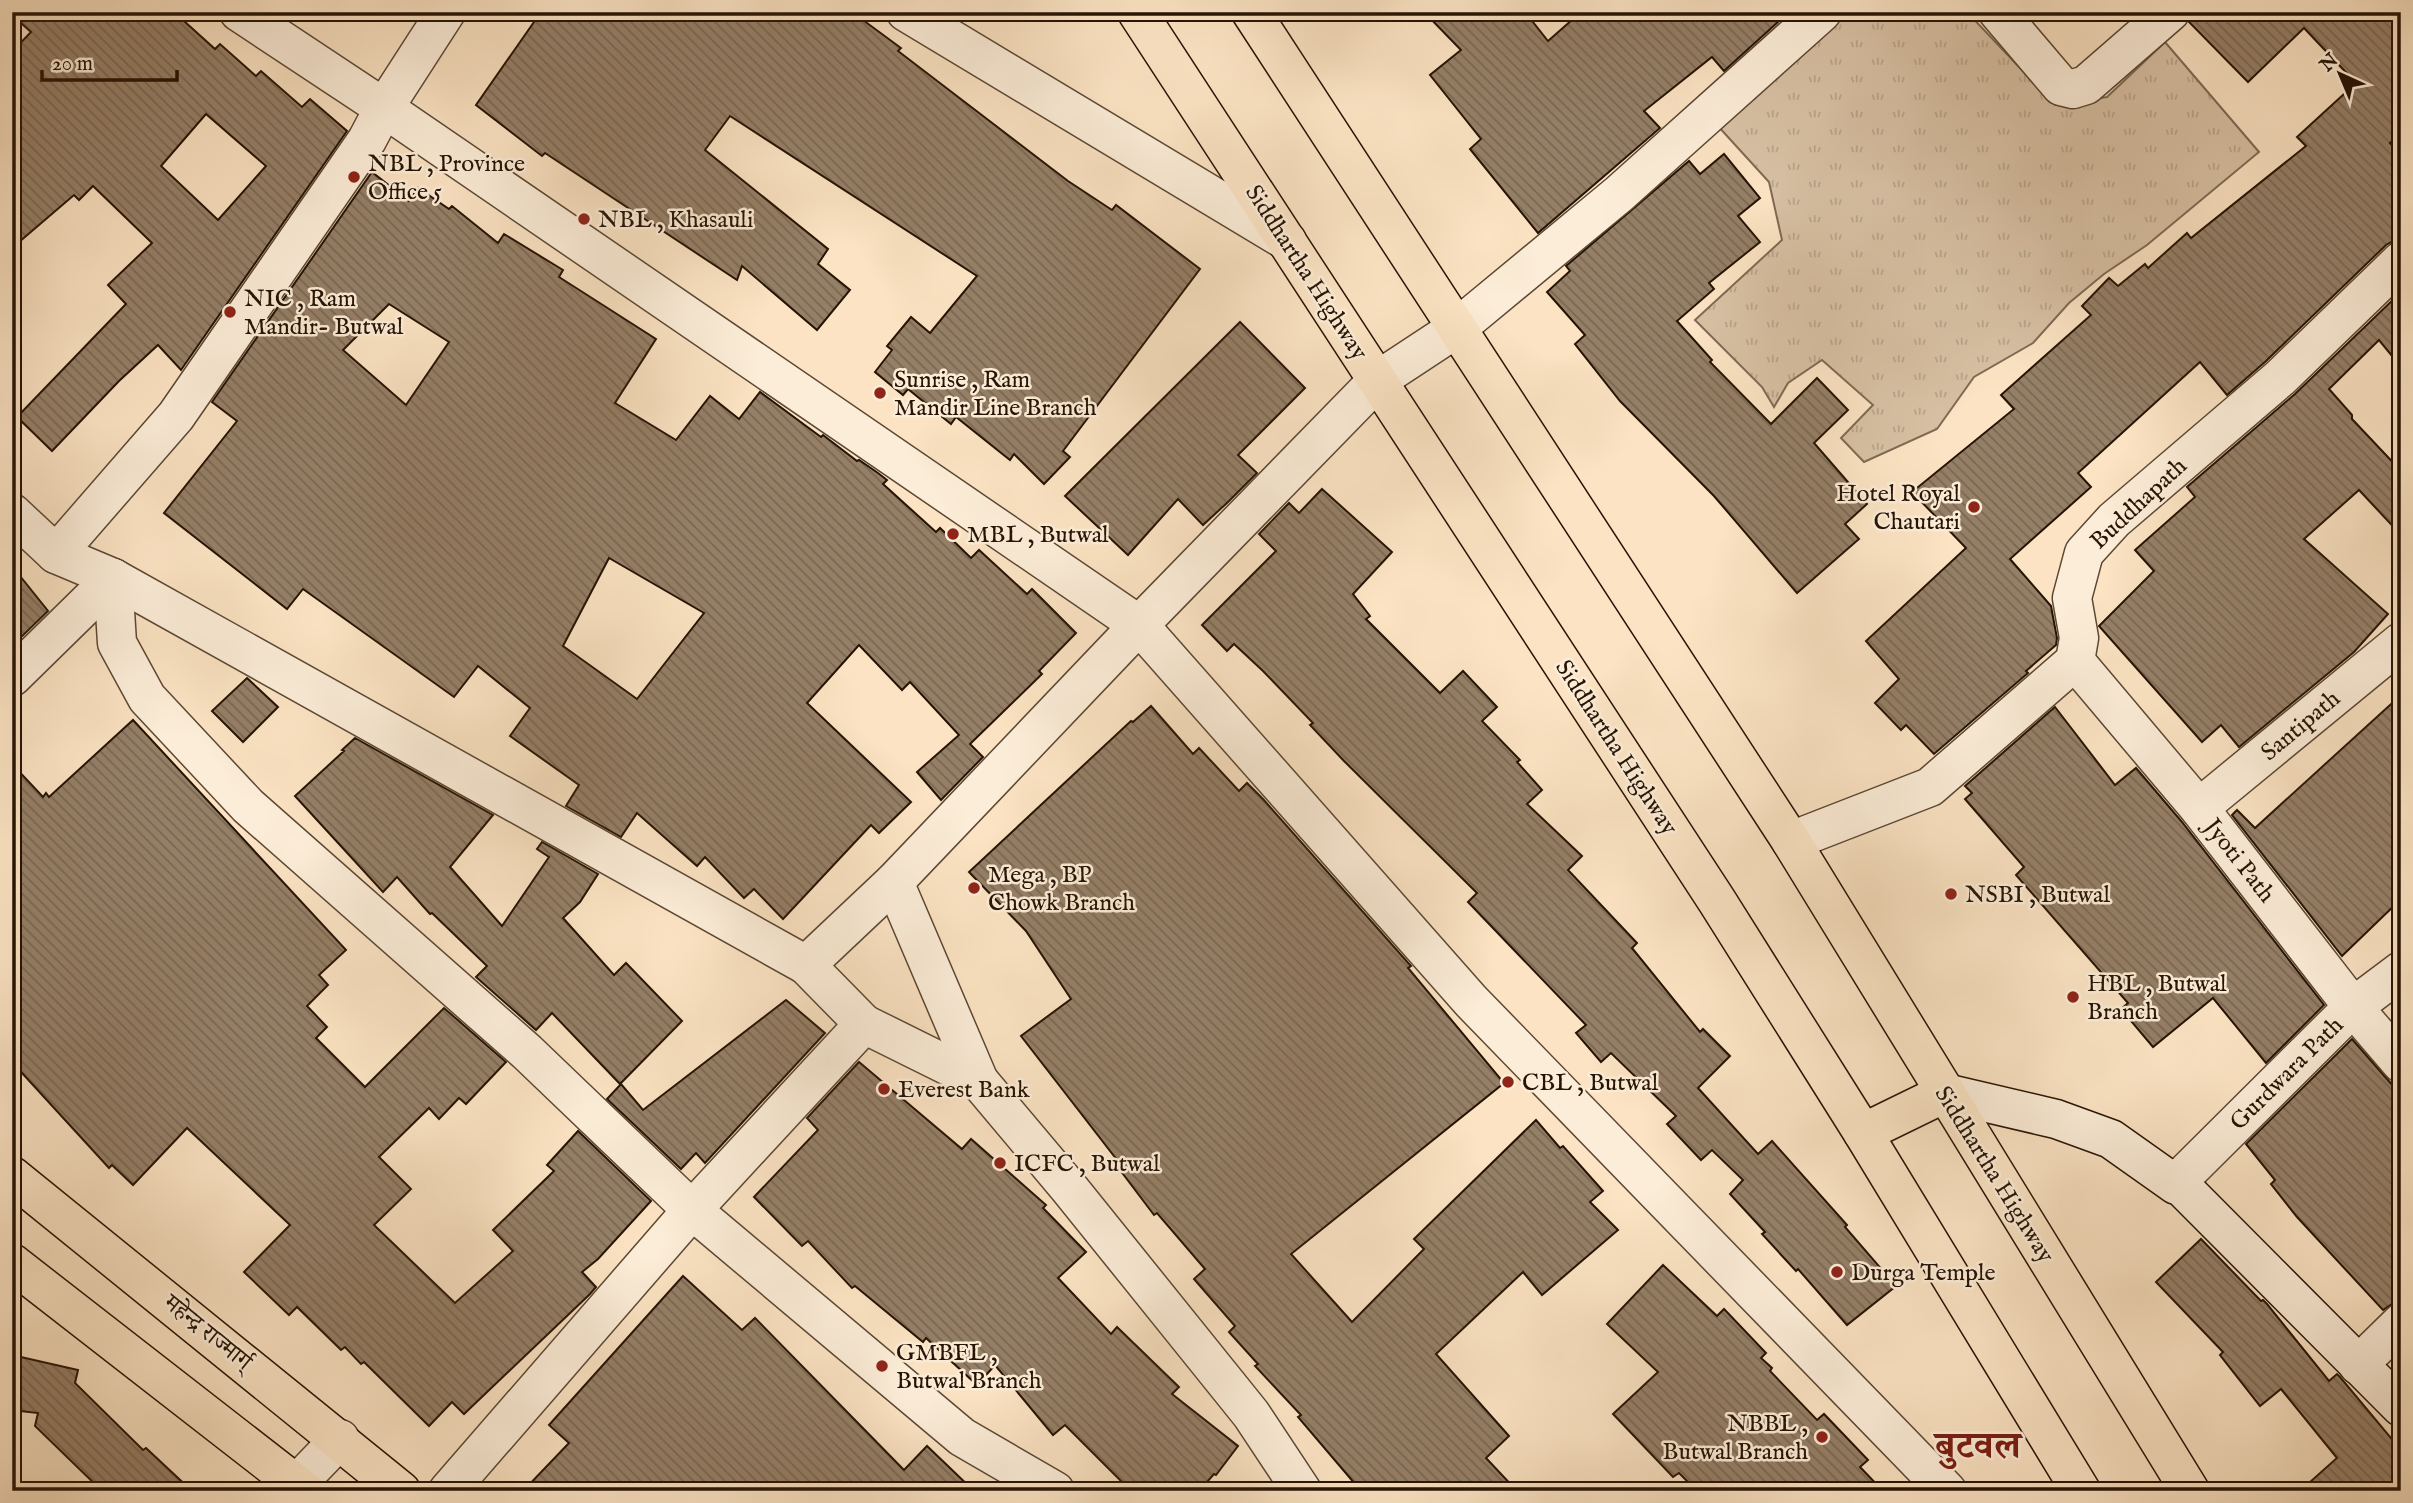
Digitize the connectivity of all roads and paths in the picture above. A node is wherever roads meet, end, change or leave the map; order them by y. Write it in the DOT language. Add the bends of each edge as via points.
graph roads {
  1 [pos="239,12"];
  2 [pos="446,12"];
  3 [pos="906,12"];
  4 [pos="1137,12"];
  5 [pos="1251,12"];
  6 [pos="1822,12"];
  7 [pos="1998,12"];
  8 [pos="2170,12"];
  9 [pos="384,108"];
  10 [pos="1287,241"];
  11 [pos="2401,261"];
  12 [pos="1457,328"];
  13 [pos="1378,380"];
  14 [pos="12,513"];
  15 [pos="56,554"];
  16 [pos="113,578"];
  17 [pos="1139,625"];
  18 [pos="2401,642"];
  19 [pos="2076,661"];
  20 [pos="12,677"];
  21 [pos="2199,808"];
  22 [pos="1791,841"];
  23 [pos="894,883"];
  24 [pos="806,965"];
  25 [pos="2401,971"];
  26 [pos="2353,1007"];
  27 [pos="864,1024"];
  28 [pos="2401,1063"];
  29 [pos="979,1081"];
  30 [pos="1945,1093"];
  31 [pos="1863,1133"];
  32 [pos="12,1176"];
  33 [pos="2177,1182"];
  34 [pos="692,1210"];
  35 [pos="12,1263"];
  36 [pos="2401,1323"];
  37 [pos="2358,1365"];
  38 [pos="2401,1407"];
  39 [pos="340,1439"];
  40 [pos="297,1489"];
  41 [pos="401,1491"];
  42 [pos="448,1491"];
  43 [pos="1055,1491"];
  44 [pos="1302,1491"];
  45 [pos="1947,1491"];
  46 [pos="2081,1491"];
  47 [pos="2190,1491"];
  1 -- 9 [label="street"];
  2 -- 9 [label="street"];
  3 -- 10 [label="street"];
  4 -- 10 [label="highway, Siddhartha Highway"];
  5 -- 12 [label="highway, Siddhartha Highway"];
  6 -- 12 [label="street" via="1619,194"];
  7 -- 8 [label="street" via="2062,86 2073,89 2086,85"];
  9 -- 15 [label="street" via="368,140 176,416"];
  9 -- 17 [label="street"];
  10 -- 13 [label="highway, Siddhartha Highway"];
  11 -- 19 [label="street, Buddhapath" via="2280,378 2114,520 2084,553 2072,598 2079,638"];
  12 -- 13 [label="street"];
  12 -- 22 [label="highway, Siddhartha Highway"];
  13 -- 17 [label="street"];
  13 -- 31 [label="highway, Siddhartha Highway"];
  14 -- 15 [label="street"];
  15 -- 16 [label="street"];
  16 -- 20 [label="street"];
  16 -- 24 [label="street"];
  16 -- 34 [label="street" via="117,643 147,698 248,806 527,1052"];
  17 -- 23 [label="street"];
  17 -- 45 [label="street" via="1471,1000"];
  18 -- 21 [label="street, Santipath"];
  19 -- 21 [label="street, Jyoti Path"];
  19 -- 22 [label="street" via="1930,787"];
  21 -- 26 [label="street, Jyoti Path"];
  22 -- 30 [label="highway, Siddhartha Highway"];
  23 -- 24 [label="street"];
  23 -- 29 [label="street"];
  24 -- 27 [label="street"];
  25 -- 26 [label="street, Gurdwara Path"];
  26 -- 28 [label="street, Jyoti Path"];
  26 -- 33 [label="street, Gurdwara Path"];
  27 -- 29 [label="street"];
  27 -- 34 [label="street"];
  29 -- 44 [label="street" via="1251,1414"];
  30 -- 31 [label="highway"];
  30 -- 33 [label="street" via="2056,1119 2111,1139"];
  30 -- 47 [label="highway, Siddhartha Highway"];
  31 -- 46 [label="highway, Siddhartha Highway"];
  32 -- 39 [label="highway, महेन्द्र राज्मार्ग्"];
  33 -- 37 [label="street"];
  34 -- 42 [label="street"];
  34 -- 43 [label="street" via="962,1437"];
  35 -- 40 [label="highway"];
  36 -- 37 [label="street"];
  37 -- 38 [label="street"];
  39 -- 40 [label="street"];
  39 -- 41 [label="highway, महेन्द्र राज्मार्ग्"];
}
